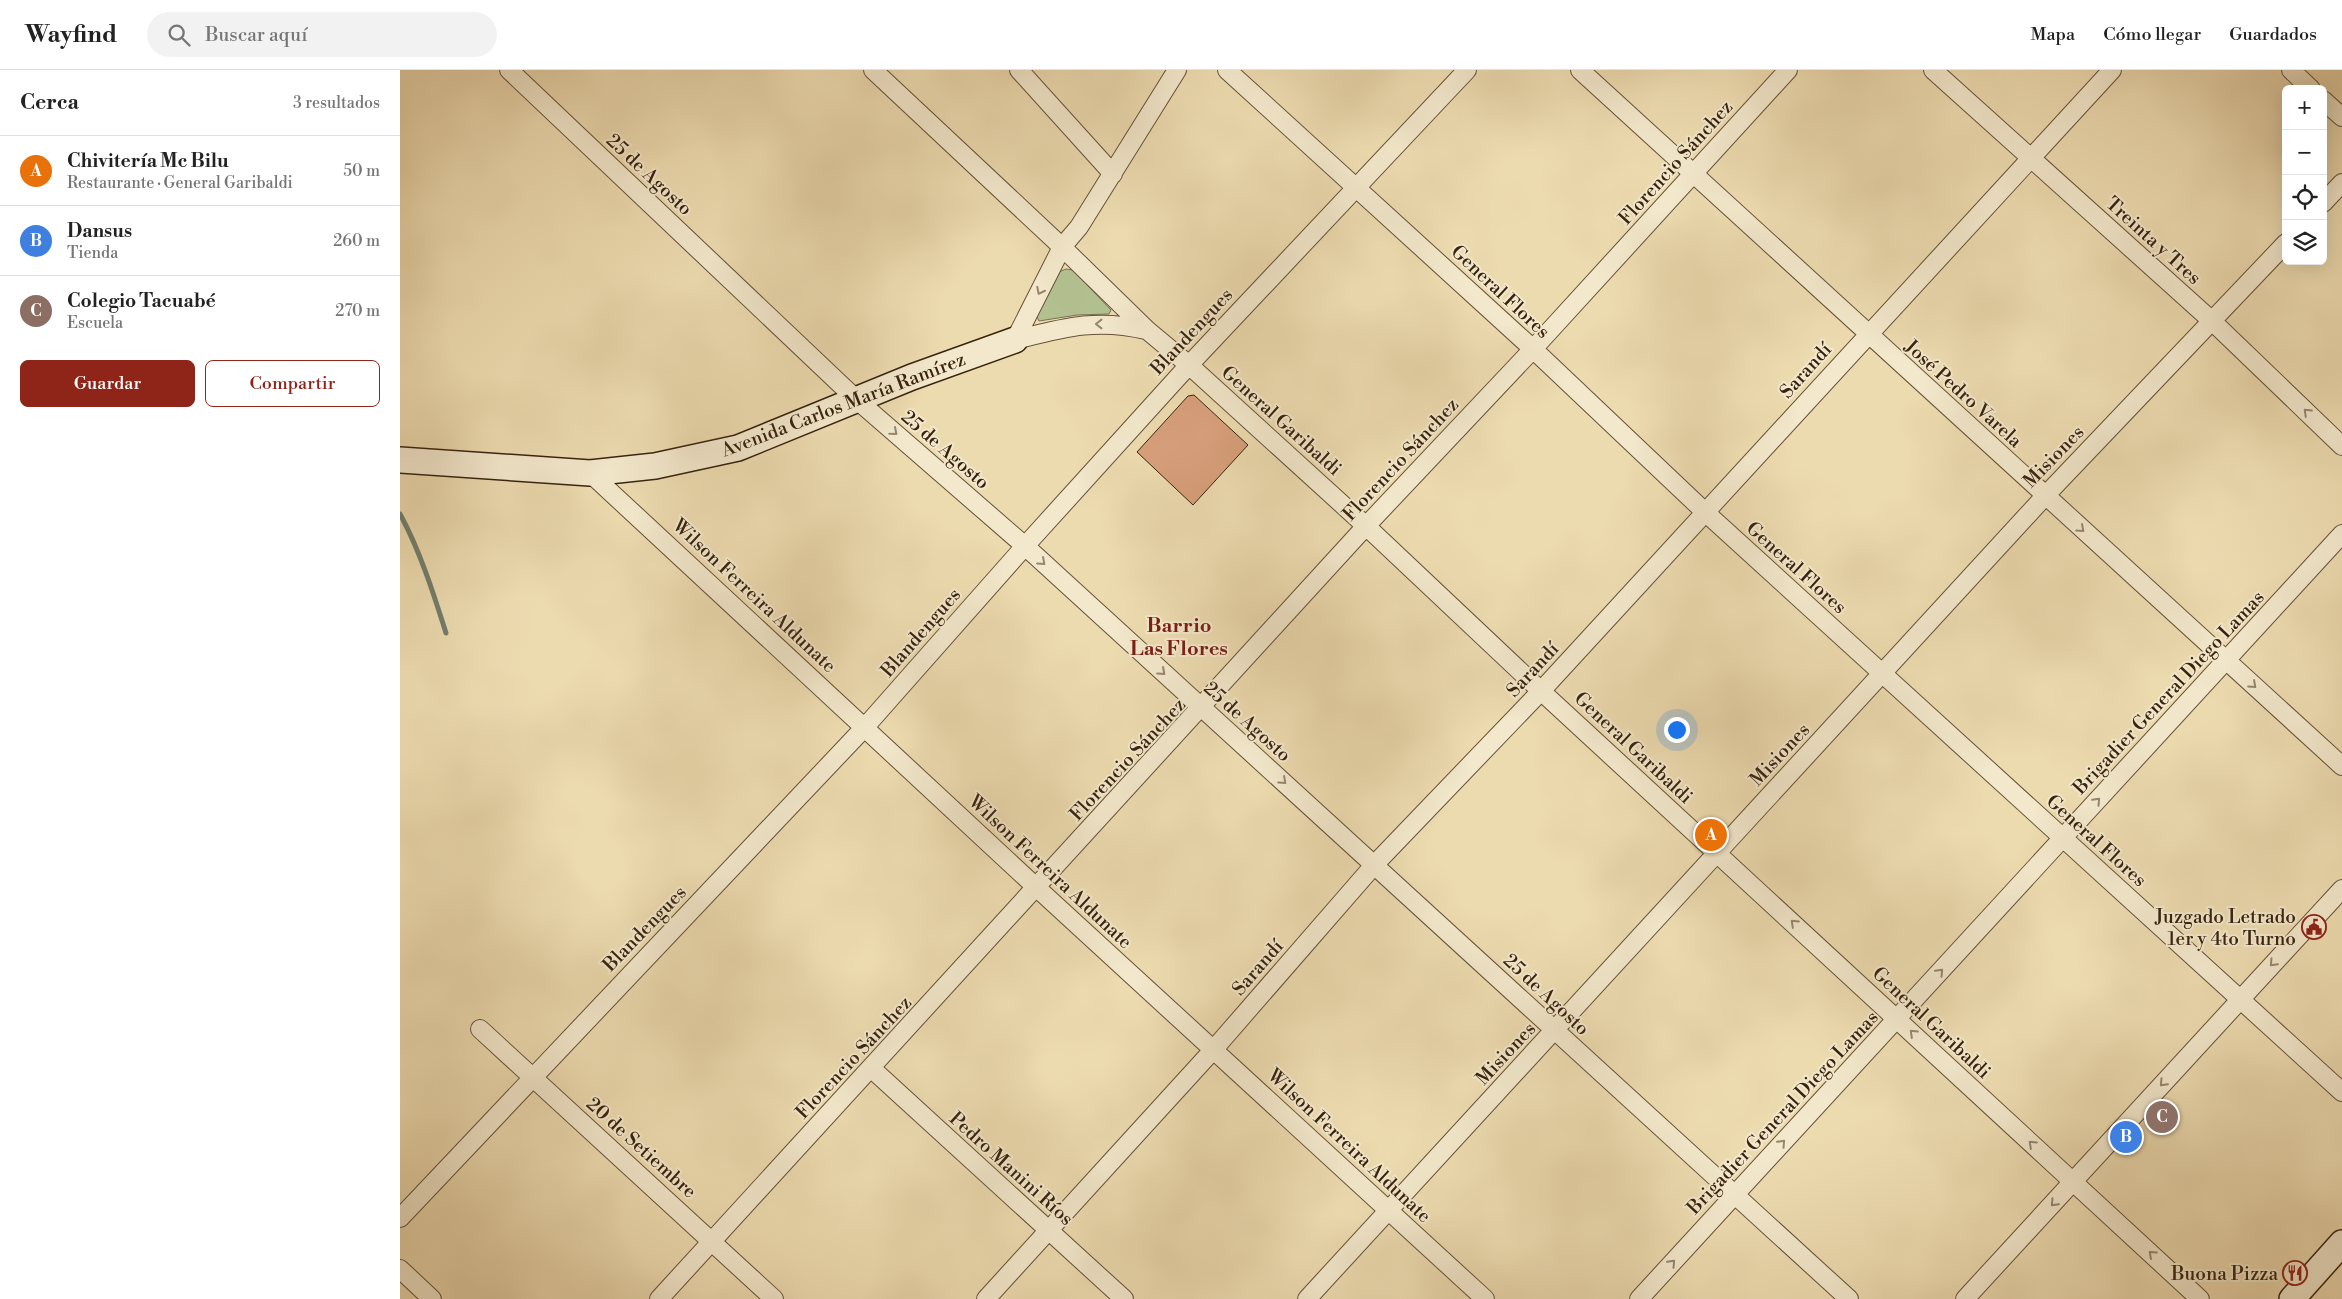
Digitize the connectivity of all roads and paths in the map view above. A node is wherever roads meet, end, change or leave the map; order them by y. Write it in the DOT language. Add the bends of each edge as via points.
graph roads {
  1 [pos="509,70"];
  2 [pos="873,70"];
  3 [pos="1019,70"];
  4 [pos="1177,70"];
  5 [pos="1227,70"];
  6 [pos="1467,70"];
  7 [pos="1580,70"];
  8 [pos="1788,70"];
  9 [pos="1933,70"];
  10 [pos="2112,70"];
  11 [pos="2291,70"];
  12 [pos="2307,85"];
  13 [pos="2327,104"];
  14 [pos="2342,117"];
  15 [pos="2030,158"];
  16 [pos="1113,174"];
  17 [pos="1692,174"];
  18 [pos="2342,183"];
  19 [pos="1355,186"];
  20 [pos="2327,199"];
  21 [pos="1062,247"];
  22 [pos="2282,247"];
  23 [pos="2212,321"];
  24 [pos="1147,330"];
  25 [pos="1867,334"];
  26 [pos="1015,340"];
  27 [pos="1533,349"];
  28 [pos="1189,364"];
  29 [pos="857,400"];
  30 [pos="2342,446"];
  31 [pos="400,460"];
  32 [pos="590,473"];
  33 [pos="2045,496"];
  34 [pos="1705,512"];
  35 [pos="1366,526"];
  36 [pos="2342,534"];
  37 [pos="1025,546"];
  38 [pos="2226,661"];
  39 [pos="1882,673"];
  40 [pos="1541,691"];
  41 [pos="1202,708"];
  42 [pos="866,727"];
  43 [pos="2342,766"];
  44 [pos="2063,838"];
  45 [pos="1717,852"];
  46 [pos="1375,864"];
  47 [pos="1037,888"];
  48 [pos="2342,889"];
  49 [pos="2240,999"];
  50 [pos="1897,1018"];
  51 [pos="480,1028"];
  52 [pos="1554,1030"];
  53 [pos="1214,1048"];
  54 [pos="871,1068"];
  55 [pos="532,1077"];
  56 [pos="2342,1092"];
  57 [pos="2072,1182"];
  58 [pos="1735,1194"];
  59 [pos="1389,1210"];
  60 [pos="400,1218"];
  61 [pos="1049,1230"];
  62 [pos="713,1241"];
  63 [pos="2342,1243"];
  64 [pos="400,1269"];
  65 [pos="432,1299"];
  66 [pos="659,1299"];
  67 [pos="774,1299"];
  68 [pos="986,1299"];
  69 [pos="1124,1299"];
  70 [pos="1307,1299"];
  71 [pos="1485,1299"];
  72 [pos="1639,1299"];
  73 [pos="1850,1299"];
  74 [pos="1965,1299"];
  75 [pos="2200,1299"];
  76 [pos="2292,1299"];
  1 -- 29 [label="street, 25 de Agosto"];
  2 -- 21 [label="street, General Garibaldi"];
  3 -- 16 [label="street"];
  4 -- 16 [label="street"];
  5 -- 19 [label="street, General Flores"];
  6 -- 19 [label="street, Blandengues"];
  7 -- 17 [label="street, José Pedro Varela"];
  8 -- 17 [label="street, Florencio Sánchez"];
  9 -- 15 [label="street, Treinta y Tres"];
  10 -- 15 [label="street, Sarandí"];
  11 -- 12 [label="street"];
  13 -- 14 [label="street"];
  15 -- 23 [label="street, Treinta y Tres"];
  15 -- 25 [label="street, Sarandí"];
  16 -- 21 [label="street"];
  17 -- 25 [label="street, José Pedro Varela"];
  17 -- 27 [label="street, Florencio Sánchez"];
  18 -- 20 [label="street"];
  19 -- 27 [label="street, General Flores"];
  19 -- 28 [label="street, Blandengues"];
  21 -- 24 [label="street, General Garibaldi"];
  21 -- 26 [label="street, one-way"];
  22 -- 23 [label="street, Misiones"];
  30 -- 23 [label="street, Treinta y Tres, one-way"];
  23 -- 33 [label="street, Misiones"];
  24 -- 26 [label="street, General Garibaldi, one-way" via="1096,324"];
  24 -- 28 [label="street, General Garibaldi"];
  25 -- 33 [label="street, José Pedro Varela"];
  25 -- 34 [label="street, Sarandí"];
  26 -- 29 [label="street, Avenida Carlos María Ramírez"];
  27 -- 34 [label="street, General Flores"];
  27 -- 35 [label="street, Florencio Sánchez"];
  28 -- 35 [label="street, General Garibaldi"];
  28 -- 37 [label="street, Blandengues"];
  29 -- 32 [label="street, Avenida Carlos María Ramírez" via="738,448 655,466"];
  29 -- 37 [label="street, 25 de Agosto, one-way"];
  31 -- 32 [label="street, Avenida Carlos María Ramírez"];
  32 -- 42 [label="street, Wilson Ferreira Aldunate"];
  33 -- 38 [label="street, José Pedro Varela, one-way"];
  33 -- 39 [label="street, Misiones"];
  34 -- 39 [label="street, General Flores"];
  34 -- 40 [label="street, Sarandí"];
  35 -- 40 [label="street, General Garibaldi"];
  35 -- 41 [label="street, Florencio Sánchez"];
  36 -- 38 [label="street, Brigadier General Diego Lamas"];
  37 -- 41 [label="street, 25 de Agosto, one-way"];
  37 -- 42 [label="street, Blandengues"];
  38 -- 43 [label="street, José Pedro Varela, one-way"];
  44 -- 38 [label="street, Brigadier General Diego Lamas, one-way"];
  39 -- 44 [label="street, General Flores"];
  39 -- 45 [label="street, Misiones"];
  40 -- 45 [label="street, General Garibaldi"];
  40 -- 46 [label="street, Sarandí"];
  41 -- 46 [label="street, 25 de Agosto, one-way"];
  41 -- 47 [label="street, Florencio Sánchez"];
  42 -- 47 [label="street, Wilson Ferreira Aldunate"];
  42 -- 55 [label="street, Blandengues"];
  44 -- 49 [label="street, General Flores"];
  50 -- 44 [label="street, Brigadier General Diego Lamas, one-way"];
  50 -- 45 [label="street, General Garibaldi, one-way"];
  45 -- 52 [label="street, Misiones"];
  46 -- 52 [label="street, 25 de Agosto"];
  46 -- 53 [label="street, Sarandí"];
  47 -- 53 [label="street, Wilson Ferreira Aldunate"];
  47 -- 54 [label="street, Florencio Sánchez"];
  48 -- 49 [label="street, one-way"];
  49 -- 56 [label="street, General Flores"];
  49 -- 57 [label="street, one-way"];
  57 -- 50 [label="street, General Garibaldi, one-way"];
  58 -- 50 [label="street, Brigadier General Diego Lamas, one-way"];
  51 -- 55 [label="street, 20 de Setiembre"];
  52 -- 58 [label="street, 25 de Agosto"];
  52 -- 59 [label="street, Misiones"];
  53 -- 59 [label="street, Wilson Ferreira Aldunate"];
  53 -- 61 [label="street, Sarandí"];
  54 -- 61 [label="street, Pedro Manini Ríos"];
  54 -- 62 [label="street, Florencio Sánchez"];
  55 -- 60 [label="street, Blandengues"];
  55 -- 62 [label="street, 20 de Setiembre"];
  57 -- 74 [label="street, one-way"];
  75 -- 57 [label="street, General Garibaldi, one-way"];
  72 -- 58 [label="street, Brigadier General Diego Lamas, one-way"];
  58 -- 73 [label="street, 25 de Agosto"];
  59 -- 70 [label="street, Misiones"];
  59 -- 71 [label="street, Wilson Ferreira Aldunate"];
  61 -- 68 [label="street, Sarandí"];
  61 -- 69 [label="street, Pedro Manini Ríos"];
  62 -- 66 [label="street, Florencio Sánchez"];
  62 -- 67 [label="street, 20 de Setiembre"];
  63 -- 76 [label="street"];
  64 -- 65 [label="street"];
}
